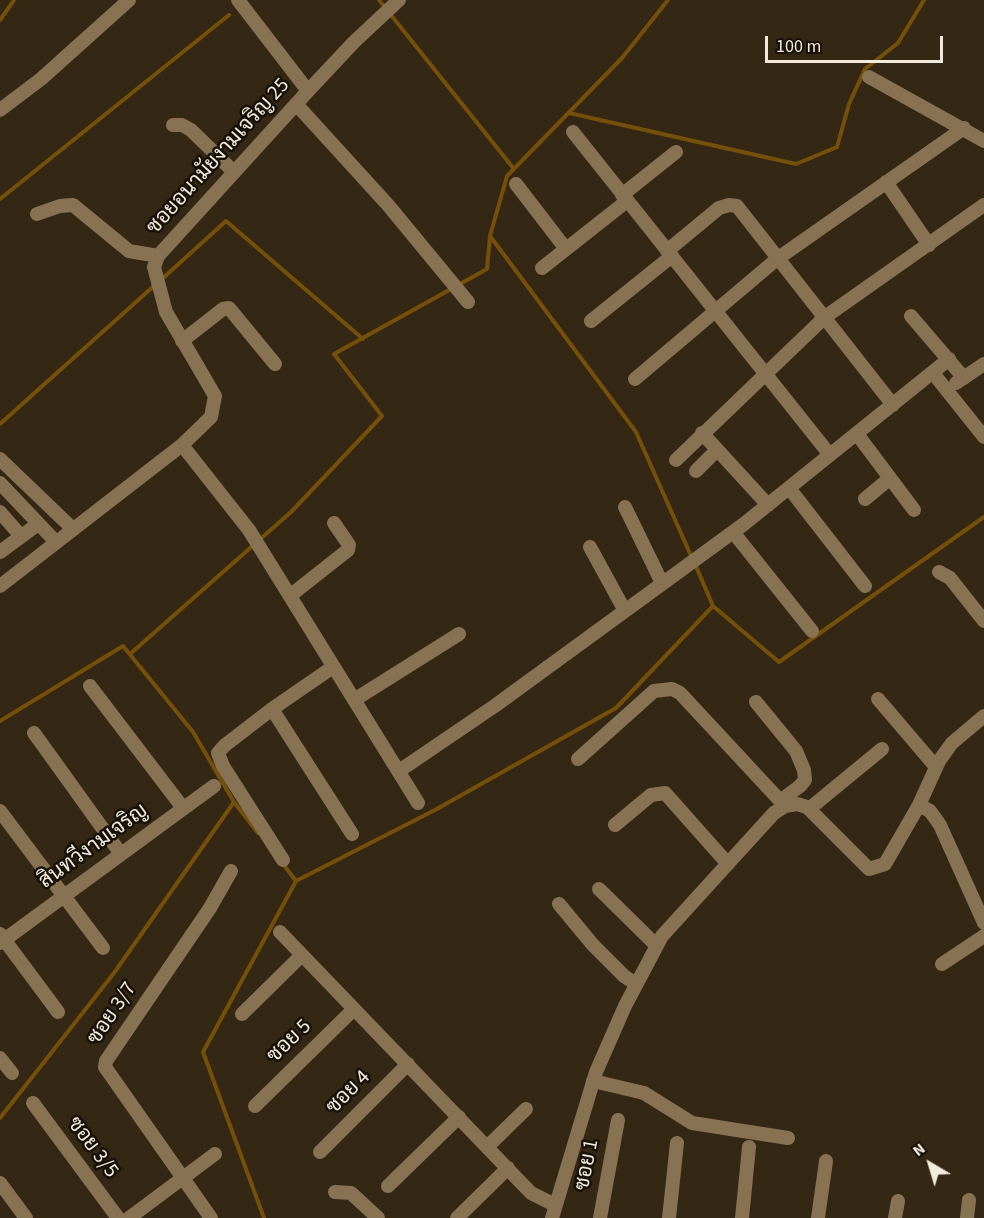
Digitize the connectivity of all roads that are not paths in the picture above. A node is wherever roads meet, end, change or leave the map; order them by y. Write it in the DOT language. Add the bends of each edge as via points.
graph roads {
  1 [pos="129,0"];
  2 [pos="238,0"];
  3 [pos="399,0"];
  4 [pos="869,77"];
  5 [pos="308,91"];
  6 [pos="296,104"];
  7 [pos="0,110"];
  8 [pos="173,125"];
  9 [pos="964,128"];
  10 [pos="573,132"];
  11 [pos="984,141"];
  12 [pos="676,152"];
  13 [pos="234,172"];
  14 [pos="886,182"];
  15 [pos="516,184"];
  16 [pos="625,198"];
  17 [pos="984,205"];
  18 [pos="37,214"];
  19 [pos="929,245"];
  20 [pos="566,249"];
  21 [pos="669,253"];
  22 [pos="158,256"];
  23 [pos="777,259"];
  24 [pos="542,268"];
  25 [pos="468,302"];
  26 [pos="715,312"];
  27 [pos="911,316"];
  28 [pos="825,317"];
  29 [pos="591,321"];
  30 [pos="182,341"];
  31 [pos="949,359"];
  32 [pos="276,364"];
  33 [pos="984,364"];
  34 [pos="764,373"];
  35 [pos="933,373"];
  36 [pos="964,378"];
  37 [pos="635,379"];
  38 [pos="947,390"];
  39 [pos="893,405"];
  40 [pos="702,433"];
  41 [pos="857,434"];
  42 [pos="984,437"];
  43 [pos="182,445"];
  44 [pos="717,450"];
  45 [pos="830,455"];
  46 [pos="0,459"];
  47 [pos="676,460"];
  48 [pos="696,471"];
  49 [pos="889,478"];
  50 [pos="0,483"];
  51 [pos="789,488"];
  52 [pos="865,499"];
  53 [pos="768,505"];
  54 [pos="625,507"];
  55 [pos="914,510"];
  56 [pos="0,512"];
  57 [pos="334,523"];
  58 [pos="38,524"];
  59 [pos="73,529"];
  60 [pos="733,532"];
  61 [pos="21,536"];
  62 [pos="56,542"];
  63 [pos="590,548"];
  64 [pos="0,552"];
  65 [pos="939,572"];
  66 [pos="662,583"];
  67 [pos="0,586"];
  68 [pos="865,586"];
  69 [pos="291,595"];
  70 [pos="625,610"];
  71 [pos="984,621"];
  72 [pos="812,631"];
  73 [pos="459,634"];
  74 [pos="333,667"];
  75 [pos="90,686"];
  76 [pos="878,699"];
  77 [pos="354,700"];
  78 [pos="756,702"];
  79 [pos="272,709"];
  80 [pos="984,716"];
  81 [pos="34,733"];
  82 [pos="882,749"];
  83 [pos="578,759"];
  84 [pos="936,767"];
  85 [pos="399,771"];
  86 [pos="214,786"];
  87 [pos="418,802"];
  88 [pos="783,804"];
  89 [pos="918,805"];
  90 [pos="183,808"];
  91 [pos="809,808"];
  92 [pos="0,811"];
  93 [pos="615,825"];
  94 [pos="352,834"];
  95 [pos="121,854"];
  96 [pos="283,860"];
  97 [pos="728,864"];
  98 [pos="231,871"];
  99 [pos="599,889"];
  100 [pos="63,896"];
  101 [pos="559,904"];
  102 [pos="984,923"];
  103 [pos="280,932"];
  104 [pos="984,936"];
  105 [pos="1,939"];
  106 [pos="656,945"];
  107 [pos="103,948"];
  108 [pos="302,955"];
  109 [pos="942,964"];
  110 [pos="636,984"];
  111 [pos="354,1009"];
  112 [pos="58,1012"];
  113 [pos="242,1014"];
  114 [pos="0,1058"];
  115 [pos="408,1064"];
  116 [pos="12,1073"];
  117 [pos="593,1081"];
  118 [pos="33,1102"];
  119 [pos="255,1106"];
  120 [pos="526,1109"];
  121 [pos="459,1117"];
  122 [pos="618,1120"];
  123 [pos="788,1138"];
  124 [pos="676,1143"];
  125 [pos="488,1147"];
  126 [pos="749,1147"];
  127 [pos="320,1152"];
  128 [pos="215,1154"];
  129 [pos="826,1161"];
  130 [pos="508,1168"];
  131 [pos="182,1178"];
  132 [pos="0,1183"];
  133 [pos="388,1186"];
  134 [pos="335,1192"];
  135 [pos="969,1200"];
  136 [pos="897,1201"];
  137 [pos="554,1211"];
  138 [pos="26,1218"];
  139 [pos="118,1218"];
  140 [pos="129,1218"];
  141 [pos="211,1218"];
  142 [pos="378,1218"];
  143 [pos="457,1218"];
  144 [pos="600,1218"];
  145 [pos="669,1218"];
  146 [pos="742,1218"];
  147 [pos="818,1218"];
  148 [pos="895,1218"];
  149 [pos="967,1218"];
  1 -- 7 [label="street" via="41,79"];
  2 -- 5 [label="street"];
  3 -- 5 [label="street, ซอยอนามัยงามเจริญ 25"];
  4 -- 9 [label="street"];
  5 -- 6 [label="street, ซอยอนามัยงามเจริญ 25"];
  6 -- 13 [label="street, ซอยอนามัยงามเจริญ 25"];
  6 -- 25 [label="street" via="388,205"];
  8 -- 13 [label="street" via="192,130"];
  9 -- 11 [label="street"];
  9 -- 14 [label="street"];
  10 -- 16 [label="street"];
  12 -- 16 [label="street"];
  13 -- 22 [label="street, ซอยอนามัยงามเจริญ 25"];
  14 -- 19 [label="street"];
  14 -- 23 [label="street"];
  15 -- 20 [label="street"];
  16 -- 20 [label="street"];
  16 -- 21 [label="street"];
  17 -- 19 [label="street"];
  18 -- 22 [label="street" via="73,205 129,251"];
  19 -- 28 [label="street"];
  20 -- 24 [label="street"];
  21 -- 23 [label="street" via="718,208 733,205"];
  21 -- 26 [label="street"];
  21 -- 29 [label="street"];
  22 -- 30 [label="street, ซอยอนามัยงามเจริญ 25" via="154,267 159,291"];
  23 -- 26 [label="street"];
  23 -- 28 [label="street"];
  26 -- 34 [label="street"];
  26 -- 37 [label="street"];
  27 -- 31 [label="street"];
  28 -- 34 [label="street"];
  28 -- 39 [label="street"];
  30 -- 32 [label="street" via="229,308"];
  30 -- 43 [label="street, ซอยอนามัยงามเจริญ 25" via="212,389 215,405 203,426"];
  31 -- 35 [label="street"];
  31 -- 36 [label="street"];
  33 -- 36 [label="street"];
  34 -- 40 [label="street"];
  34 -- 45 [label="street"];
  35 -- 38 [label="street"];
  35 -- 39 [label="street"];
  36 -- 38 [label="street"];
  38 -- 42 [label="street"];
  39 -- 41 [label="street"];
  40 -- 44 [label="street"];
  40 -- 47 [label="street"];
  41 -- 45 [label="street"];
  41 -- 49 [label="street"];
  43 -- 59 [label="street, ซอยอนามัยงามเจริญ 25"];
  43 -- 69 [label="street" via="249,530"];
  44 -- 48 [label="street"];
  44 -- 53 [label="street"];
  45 -- 51 [label="street"];
  46 -- 59 [label="street"];
  49 -- 52 [label="street"];
  49 -- 55 [label="street"];
  50 -- 58 [label="street"];
  51 -- 53 [label="street"];
  51 -- 68 [label="street"];
  53 -- 60 [label="street"];
  54 -- 66 [label="street"];
  56 -- 61 [label="street"];
  57 -- 69 [label="street" via="349,545 348,550"];
  58 -- 61 [label="street"];
  58 -- 62 [label="street"];
  59 -- 62 [label="street, ซอยอนามัยงามเจริญ 25"];
  60 -- 66 [label="street"];
  60 -- 72 [label="street"];
  61 -- 64 [label="street"];
  62 -- 67 [label="street, ซอยอนามัยงามเจริญ 25"];
  63 -- 70 [label="street"];
  65 -- 71 [label="street" via="950,578"];
  66 -- 70 [label="street"];
  69 -- 74 [label="street"];
  70 -- 85 [label="street"];
  73 -- 77 [label="street"];
  74 -- 77 [label="street"];
  74 -- 79 [label="street"];
  75 -- 90 [label="street"];
  76 -- 84 [label="street"];
  77 -- 85 [label="street"];
  78 -- 88 [label="street" via="796,751 804,770 805,780"];
  79 -- 94 [label="street"];
  79 -- 96 [label="street" via="224,746 219,757"];
  80 -- 84 [label="street" via="952,743"];
  81 -- 95 [label="street"];
  82 -- 91 [label="street"];
  83 -- 88 [label="street" via="654,691 672,689"];
  84 -- 89 [label="street"];
  85 -- 87 [label="street"];
  86 -- 90 [label="street, สินทวีงามเจริญ"];
  88 -- 91 [label="street"];
  88 -- 97 [label="street"];
  89 -- 91 [label="street" via="890,858 869,869"];
  89 -- 102 [label="street" via="930,811 940,825"];
  90 -- 95 [label="street, สินทวีงามเจริญ"];
  92 -- 100 [label="street"];
  93 -- 97 [label="street" via="651,795 664,793"];
  95 -- 100 [label="street, สินทวีงามเจริญ"];
  97 -- 106 [label="street"];
  98 -- 131 [label="street, ซอย 3/7" via="106,1061 107,1073"];
  99 -- 106 [label="street"];
  100 -- 105 [label="street, สินทวีงามเจริญ"];
  100 -- 107 [label="street"];
  101 -- 110 [label="street" via="593,945"];
  103 -- 108 [label="street"];
  104 -- 109 [label="street"];
  105 -- 112 [label="street"];
  106 -- 110 [label="street"];
  108 -- 111 [label="street"];
  108 -- 113 [label="street"];
  110 -- 117 [label="street"];
  111 -- 115 [label="street"];
  111 -- 119 [label="street, ซอย 5"];
  114 -- 116 [label="street"];
  115 -- 121 [label="street"];
  115 -- 127 [label="street, ซอย 4"];
  117 -- 123 [label="street" via="644,1093 692,1123"];
  117 -- 137 [label="street"];
  118 -- 139 [label="street, ซอย 3/5"];
  120 -- 125 [label="street"];
  121 -- 125 [label="street"];
  121 -- 133 [label="street"];
  122 -- 144 [label="street, ซอย 1"];
  124 -- 145 [label="street"];
  125 -- 130 [label="street"];
  126 -- 146 [label="street"];
  128 -- 131 [label="street"];
  129 -- 147 [label="street"];
  130 -- 137 [label="street"];
  130 -- 143 [label="street"];
  131 -- 140 [label="street"];
  131 -- 141 [label="street, ซอย 3/7"];
  132 -- 138 [label="street"];
  134 -- 142 [label="street" via="351,1193"];
  135 -- 149 [label="street"];
  136 -- 148 [label="street"];
}
